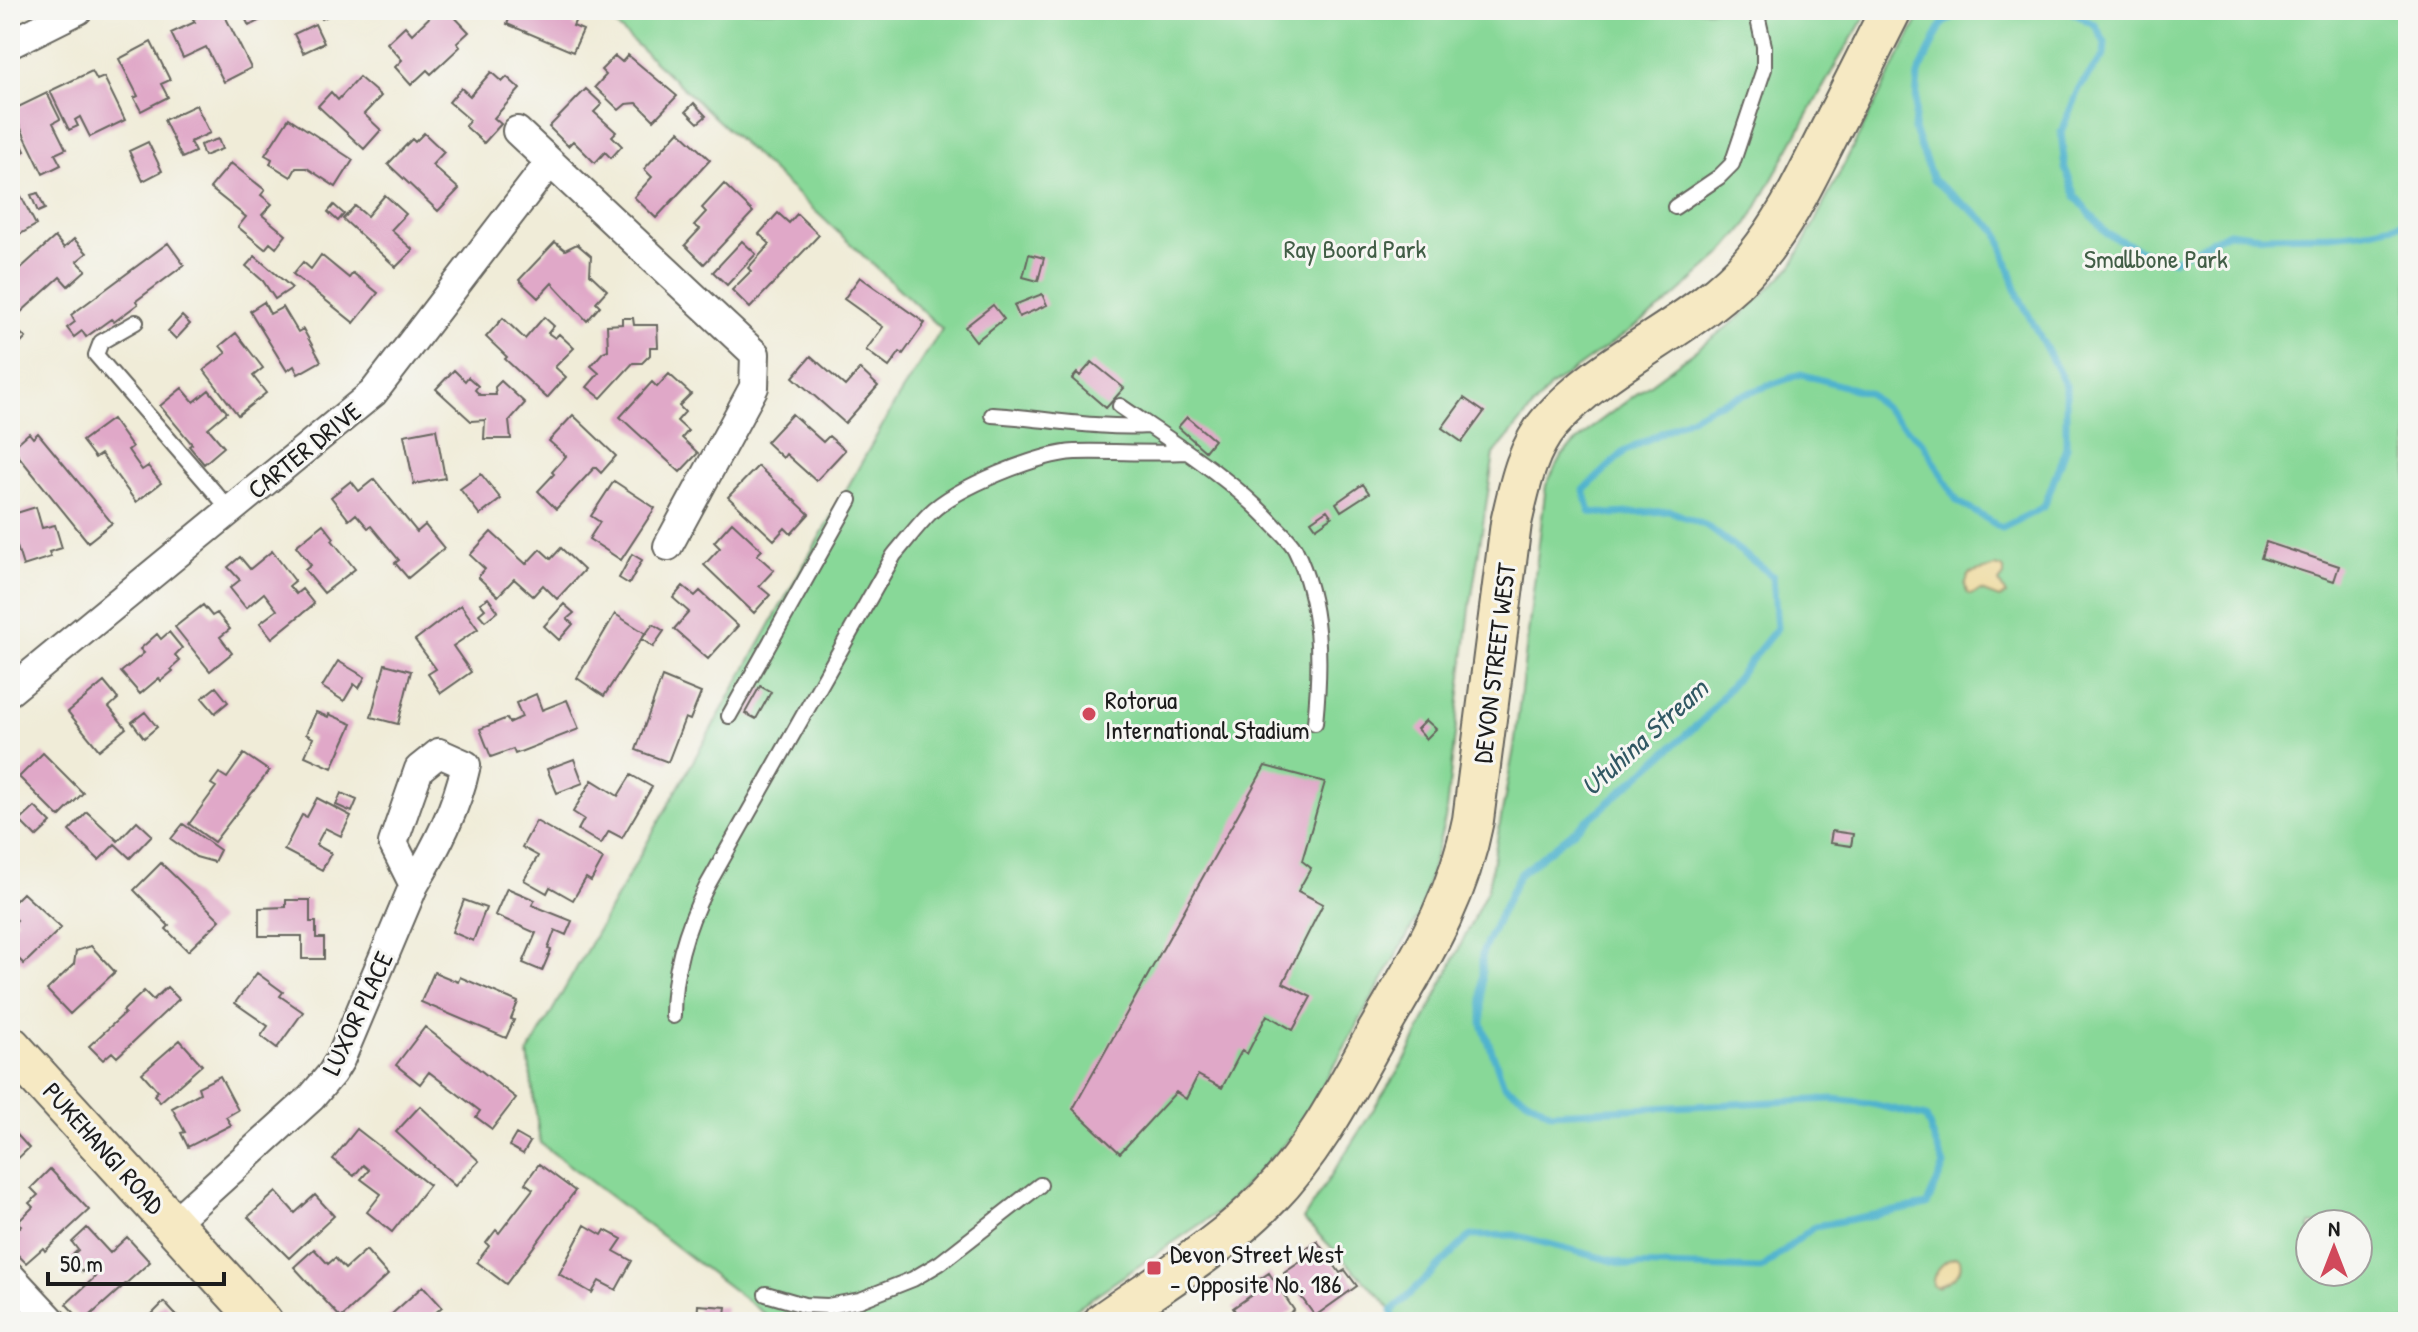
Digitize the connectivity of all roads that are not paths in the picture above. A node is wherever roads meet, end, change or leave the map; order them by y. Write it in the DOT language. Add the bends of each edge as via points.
graph roads {
  1 [pos="78,10"];
  2 [pos="1756,10"];
  3 [pos="1891,10"];
  4 [pos="10,44"];
  5 [pos="517,131"];
  6 [pos="550,162"];
  7 [pos="1675,207"];
  8 [pos="136,322"];
  9 [pos="1120,406"];
  10 [pos="992,415"];
  11 [pos="1148,426"];
  12 [pos="1186,452"];
  13 [pos="850,500"];
  14 [pos="230,510"];
  15 [pos="668,546"];
  16 [pos="10,691"];
  17 [pos="729,716"];
  18 [pos="1315,723"];
  19 [pos="414,885"];
  20 [pos="673,1016"];
  21 [pos="10,1046"];
  22 [pos="1040,1185"];
  23 [pos="172,1224"];
  24 [pos="10,1276"];
  25 [pos="766,1294"];
  26 [pos="53,1322"];
  27 [pos="262,1322"];
  28 [pos="1104,1322"];
  1 -- 4 [label="street"];
  2 -- 7 [label="lane" via="1764,69 1732,164"];
  3 -- 28 [label="main road, DEVON STREET WEST" via="1793,203 1765,247 1709,303 1580,395 1549,424 1530,456 1511,523 1464,862 1441,921 1321,1134 1240,1225"];
  5 -- 6 [label="street"];
  6 -- 14 [label="street, CARTER DRIVE" via="373,393"];
  6 -- 15 [label="street" via="755,354 754,387"];
  8 -- 14 [label="lane" via="101,342 96,355"];
  9 -- 11 [label="lane"];
  10 -- 11 [label="lane" via="1113,428"];
  11 -- 12 [label="lane"];
  12 -- 18 [label="lane" via="1258,507 1294,546 1312,595 1319,646"];
  12 -- 20 [label="lane" via="1072,452 990,476 931,512 894,555 690,919 677,965"];
  13 -- 17 [label="lane"];
  14 -- 16 [label="street, CARTER DRIVE"];
  19 -- 23 [label="street, LUXOR PLACE" via="332,1073"];
  21 -- 23 [label="main road, PUKEHANGI ROAD"];
  22 -- 25 [label="lane" via="940,1263 873,1295 828,1306"];
  23 -- 27 [label="main road, PUKEHANGI ROAD"];
  24 -- 26 [label="street"];
}
